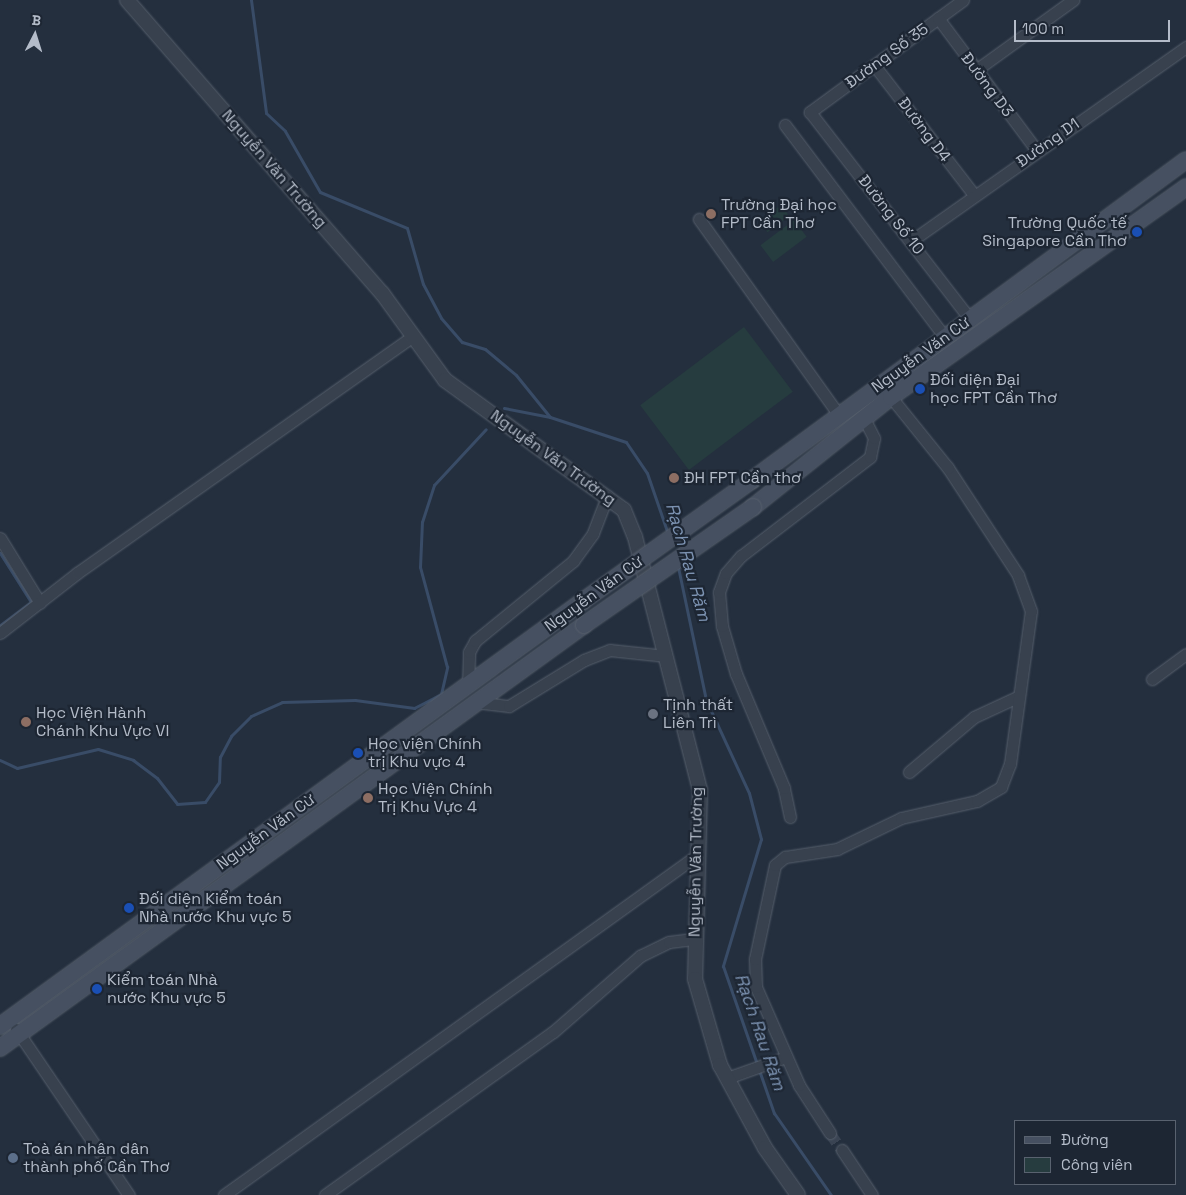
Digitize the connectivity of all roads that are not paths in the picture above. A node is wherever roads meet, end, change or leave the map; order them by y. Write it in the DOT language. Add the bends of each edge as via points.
graph roads {
  1 [pos="127,0"];
  2 [pos="963,0"];
  3 [pos="1073,0"];
  4 [pos="938,18"];
  5 [pos="1186,47"];
  6 [pos="874,65"];
  7 [pos="976,70"];
  8 [pos="810,112"];
  9 [pos="785,125"];
  10 [pos="1037,151"];
  11 [pos="1186,160"];
  12 [pos="1186,187"];
  13 [pos="974,195"];
  14 [pos="699,219"];
  15 [pos="911,241"];
  16 [pos="970,319"];
  17 [pos="981,333"];
  18 [pos="413,336"];
  19 [pos="945,337"];
  20 [pos="891,397"];
  21 [pos="839,415"];
  22 [pos="864,418"];
  23 [pos="606,496"];
  24 [pos="0,538"];
  25 [pos="40,602"];
  26 [pos="0,633"];
  27 [pos="1186,654"];
  28 [pos="666,656"];
  29 [pos="1152,679"];
  30 [pos="468,685"];
  31 [pos="1017,697"];
  32 [pos="476,702"];
  33 [pos="908,772"];
  34 [pos="314,798"];
  35 [pos="324,813"];
  36 [pos="790,817"];
  37 [pos="696,856"];
  38 [pos="695,939"];
  39 [pos="110,946"];
  40 [pos="121,961"];
  41 [pos="5,1022"];
  42 [pos="20,1034"];
  43 [pos="0,1048"];
  44 [pos="782,1059"];
  45 [pos="727,1078"];
  46 [pos="830,1133"];
  47 [pos="842,1150"];
  48 [pos="129,1195"];
  49 [pos="224,1195"];
  50 [pos="325,1195"];
  51 [pos="798,1195"];
  52 [pos="872,1195"];
  1 -- 18 [label="street, Nguyễn Văn Trường" via="382,293"];
  2 -- 4 [label="street, Đường Số 35"];
  3 -- 7 [label="street"];
  4 -- 6 [label="street, Đường Số 35"];
  4 -- 7 [label="street, Đường D3"];
  5 -- 10 [label="street, Đường D1"];
  6 -- 8 [label="street, Đường Số 35"];
  6 -- 13 [label="street, Đường D4"];
  7 -- 10 [label="street, Đường D3"];
  8 -- 15 [label="street, Đường Số 10"];
  9 -- 19 [label="street"];
  10 -- 13 [label="street, Đường D1"];
  11 -- 16 [label="main road, Nguyễn Văn Cừ"];
  12 -- 17 [label="main road, Nguyễn Văn Cừ"];
  13 -- 15 [label="street, Đường D1"];
  14 -- 21 [label="street"];
  15 -- 16 [label="street, Đường Số 10"];
  16 -- 17 [label="main road"];
  16 -- 19 [label="main road, Nguyễn Văn Cừ"];
  17 -- 20 [label="main road, Nguyễn Văn Cừ"];
  18 -- 23 [label="street, Nguyễn Văn Trường" via="445,380"];
  18 -- 25 [label="street"];
  19 -- 21 [label="main road, Nguyễn Văn Cừ"];
  20 -- 22 [label="main road, Nguyễn Văn Cừ"];
  20 -- 31 [label="street" via="948,468 1026,590 1031,611"];
  21 -- 30 [label="main road, Nguyễn Văn Cừ, bridge"];
  22 -- 32 [label="main road, Nguyễn Văn Cừ, bridge" via="753,507"];
  22 -- 36 [label="street" via="874,438 870,457 741,556 726,573 719,592 722,626 736,674 784,788"];
  23 -- 28 [label="street, Nguyễn Văn Trường" via="624,510 635,537"];
  23 -- 30 [label="street" via="593,533 573,560 475,641 469,652"];
  24 -- 25 [label="street"];
  25 -- 26 [label="street"];
  27 -- 29 [label="street"];
  28 -- 32 [label="street" via="610,650 584,660 509,706"];
  28 -- 37 [label="street, Nguyễn Văn Trường" via="700,790"];
  30 -- 34 [label="main road, Nguyễn Văn Cừ"];
  31 -- 33 [label="street" via="974,718"];
  31 -- 44 [label="street" via="1009,774 1002,787 977,800 901,818 837,849 780,859 762,920 754,975"];
  32 -- 35 [label="main road, Nguyễn Văn Cừ"];
  34 -- 35 [label="main road"];
  34 -- 39 [label="main road, Nguyễn Văn Cừ"];
  35 -- 40 [label="main road, Nguyễn Văn Cừ"];
  37 -- 38 [label="street, Nguyễn Văn Trường"];
  37 -- 49 [label="street"];
  38 -- 45 [label="street, Nguyễn Văn Trường" via="695,979"];
  38 -- 50 [label="street" via="669,942 640,956 553,1032"];
  39 -- 40 [label="main road"];
  39 -- 41 [label="main road, Nguyễn Văn Cừ"];
  40 -- 42 [label="main road, Nguyễn Văn Cừ"];
  41 -- 42 [label="street"];
  42 -- 43 [label="main road, Nguyễn Văn Cừ"];
  42 -- 48 [label="street"];
  44 -- 45 [label="street"];
  44 -- 46 [label="street"];
  45 -- 51 [label="street, Nguyễn Văn Trường" via="765,1148"];
  47 -- 52 [label="street"];
}
